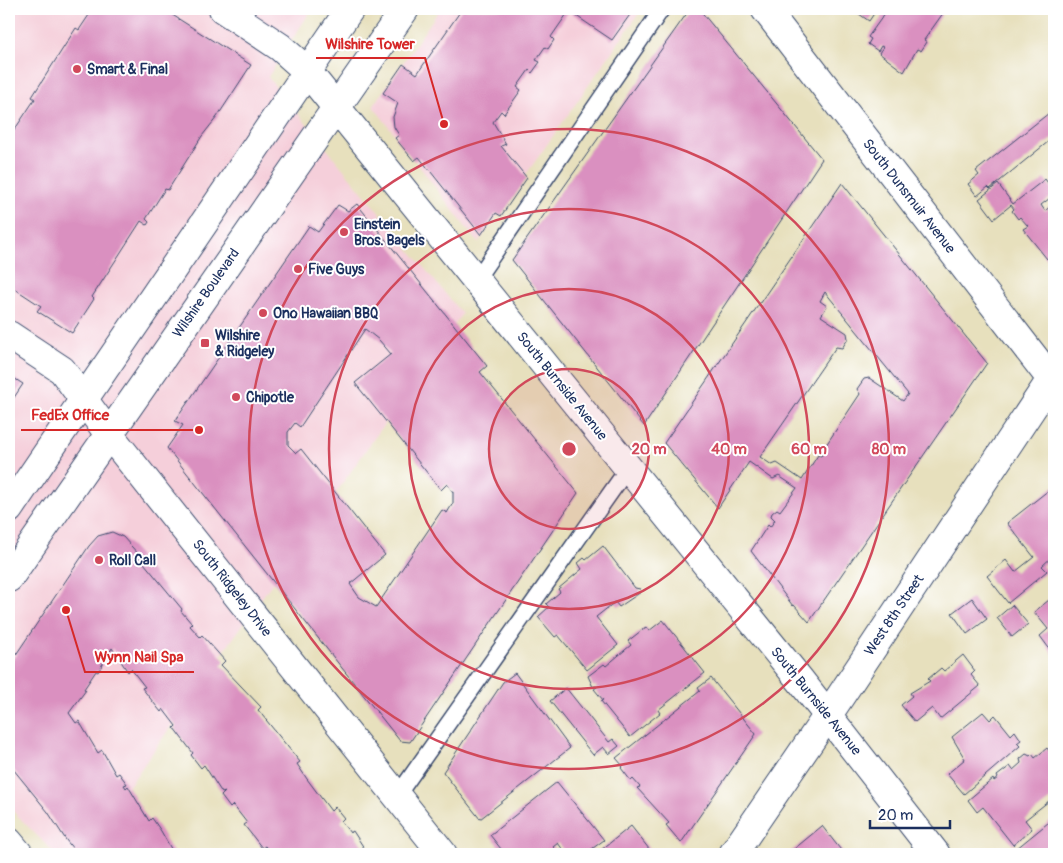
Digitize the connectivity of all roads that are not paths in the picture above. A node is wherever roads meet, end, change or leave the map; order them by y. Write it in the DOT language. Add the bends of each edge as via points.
graph roads {
  1 [pos="223,9"];
  2 [pos="350,9"];
  3 [pos="405,9"];
  4 [pos="662,9"];
  5 [pos="765,9"];
  6 [pos="306,70"];
  7 [pos="337,108"];
  8 [pos="476,280"];
  9 [pos="9,336"];
  10 [pos="1053,379"];
  11 [pos="84,398"];
  12 [pos="108,433"];
  13 [pos="628,468"];
  14 [pos="9,509"];
  15 [pos="9,578"];
  16 [pos="828,715"];
  17 [pos="397,796"];
  18 [pos="9,842"];
  19 [pos="18,854"];
  20 [pos="444,854"];
  21 [pos="733,854"];
  22 [pos="936,854"];
  1 -- 6 [label="street, South Burnside Avenue" via="280,47"];
  2 -- 6 [label="street"];
  3 -- 7 [label="street, Wilshire Boulevard"];
  4 -- 8 [label="lane"];
  5 -- 10 [label="street, South Dunsmuir Avenue"];
  6 -- 7 [label="street, South Burnside Avenue"];
  6 -- 11 [label="street"];
  7 -- 8 [label="street, South Burnside Avenue"];
  7 -- 12 [label="street, Wilshire Boulevard"];
  8 -- 13 [label="street, South Burnside Avenue"];
  9 -- 11 [label="street, South Ridgeley Drive" via="62,370"];
  10 -- 16 [label="street, West 8th Street"];
  11 -- 12 [label="street, South Ridgeley Drive"];
  11 -- 14 [label="street"];
  12 -- 15 [label="street, Wilshire Boulevard"];
  12 -- 17 [label="street, South Ridgeley Drive"];
  13 -- 16 [label="street, South Burnside Avenue"];
  13 -- 17 [label="lane"];
  16 -- 21 [label="street, West 8th Street"];
  16 -- 22 [label="street, South Burnside Avenue"];
  17 -- 20 [label="street, South Ridgeley Drive"];
  18 -- 19 [label="street"];
}
